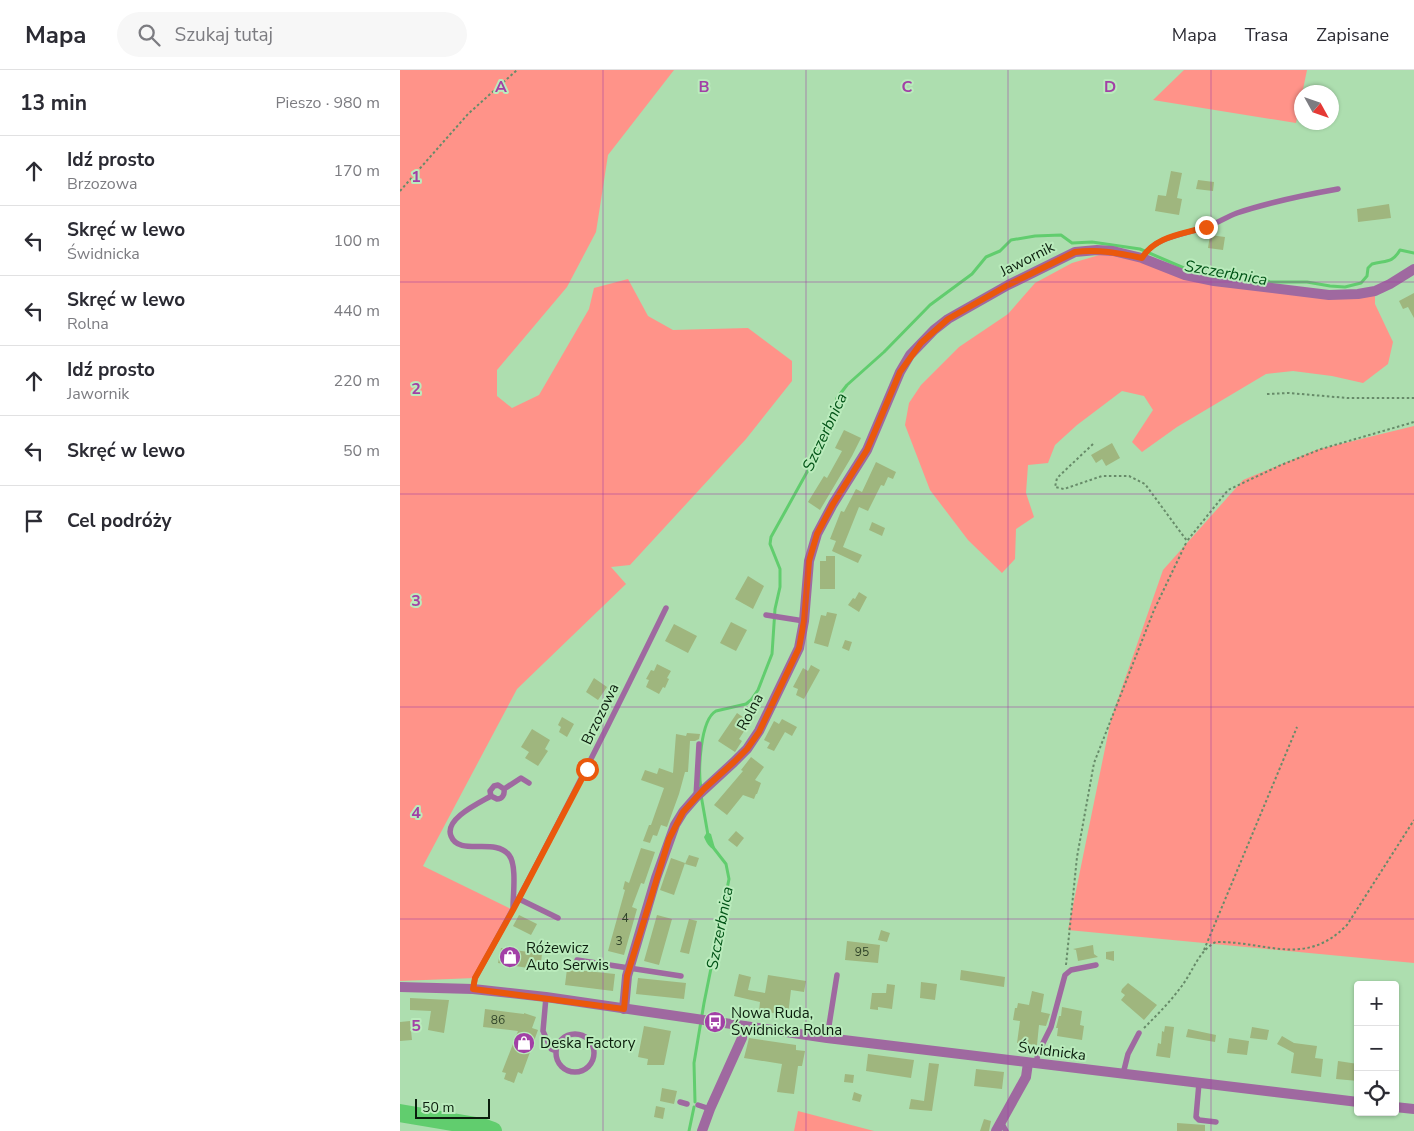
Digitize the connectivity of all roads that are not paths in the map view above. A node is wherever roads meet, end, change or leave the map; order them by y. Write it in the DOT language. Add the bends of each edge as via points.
graph roads {
  1 [pos="1338,189"];
  2 [pos="1142,258"];
  3 [pos="1414,269"];
  4 [pos="882,416"];
  5 [pos="666,608"];
  6 [pos="766,615"];
  7 [pos="804,621"];
  8 [pos="698,744"];
  9 [pos="529,783"];
  10 [pos="504,789"];
  11 [pos="491,796"];
  12 [pos="696,797"];
  13 [pos="519,899"];
  14 [pos="513,910"];
  15 [pos="558,918"];
  16 [pos="577,960"];
  17 [pos="1096,965"];
  18 [pos="629,968"];
  19 [pos="837,975"];
  20 [pos="681,976"];
  21 [pos="400,987"];
  22 [pos="473,989"];
  23 [pos="546,997"];
  24 [pos="624,1009"];
  25 [pos="744,1026"];
  26 [pos="1139,1033"];
  27 [pos="827,1038"];
  28 [pos="556,1050"];
  29 [pos="1032,1064"];
  30 [pos="1124,1074"];
  31 [pos="1199,1083"];
  32 [pos="680,1102"];
  33 [pos="1354,1102"];
  34 [pos="687,1104"];
  35 [pos="698,1105"];
  36 [pos="1399,1107"];
  37 [pos="710,1109"];
  38 [pos="1414,1109"];
  39 [pos="1216,1122"];
  40 [pos="1001,1128"];
  41 [pos="702,1131"];
  1 -- 2 [label="lane" via="1237,213 1206,227 1162,240 1147,250"];
  2 -- 3 [label="street, Jawornik" via="1185,275 1214,281 1329,295 1375,291"];
  2 -- 4 [label="street, Jawornik" via="1112,251 1075,252 948,319 910,356"];
  4 -- 7 [label="street, Rolna" via="867,450 817,534 809,561"];
  5 -- 13 [label="lane, Brzozowa"];
  6 -- 7 [label="lane"];
  7 -- 12 [label="street, Rolna" via="799,648 759,732 747,749"];
  8 -- 12 [label="lane"];
  9 -- 10 [label="lane" via="521,778"];
  10 -- 11 [label="lane" via="500,799"];
  10 -- 11 [label="lane" via="494,786"];
  11 -- 14 [label="lane" via="456,818 450,832 454,842 464,847 492,847 508,853 513,862"];
  12 -- 18 [label="street, Rolna" via="683,812 669,839"];
  13 -- 14 [label="lane, Brzozowa"];
  13 -- 15 [label="lane"];
  14 -- 22 [label="lane, Brzozowa" via="475,978"];
  16 -- 18 [label="lane"];
  17 -- 29 [label="lane" via="1071,970 1065,975 1051,1027"];
  18 -- 20 [label="lane"];
  18 -- 24 [label="street, Rolna"];
  19 -- 27 [label="lane"];
  21 -- 22 [label="street, Świdnicka"];
  22 -- 23 [label="street, Świdnicka"];
  23 -- 24 [label="street, Świdnicka"];
  23 -- 28 [label="lane" via="543,1031 550,1049"];
  24 -- 25 [label="street, Świdnicka"];
  25 -- 27 [label="street, Świdnicka"];
  25 -- 37 [label="street" via="732,1064"];
  26 -- 30 [label="lane" via="1128,1054"];
  27 -- 29 [label="street, Świdnicka"];
  28 -- 28 [label="lane" via="560,1066 573,1072 586,1069 594,1055 591,1043 574,1034 562,1039"];
  29 -- 30 [label="street, Świdnicka"];
  29 -- 40 [label="street"];
  30 -- 31 [label="street, Świdnicka"];
  31 -- 33 [label="street, Świdnicka"];
  31 -- 39 [label="lane" via="1196,1116 1199,1120"];
  32 -- 34 [label="lane"];
  35 -- 37 [label="lane"];
  36 -- 38 [label="street"];
  37 -- 41 [label="street"];
}
